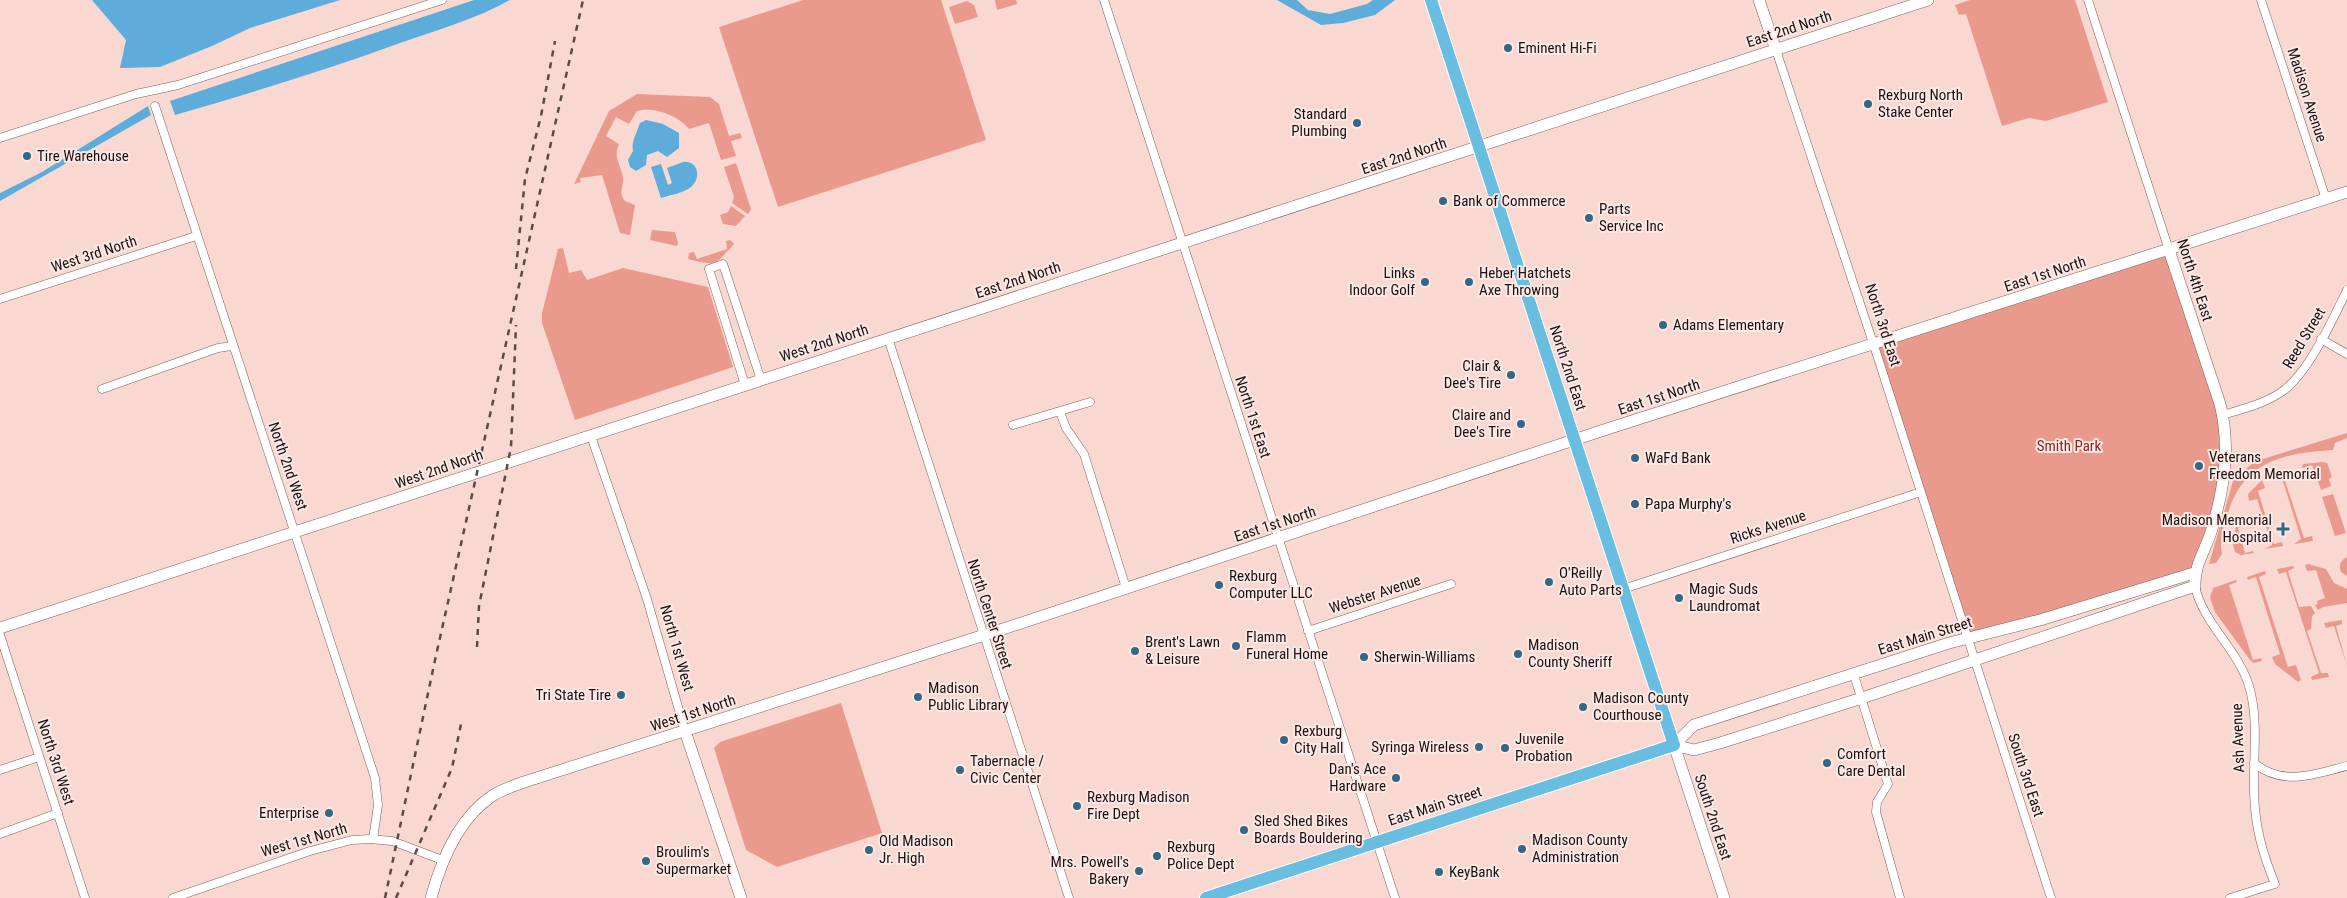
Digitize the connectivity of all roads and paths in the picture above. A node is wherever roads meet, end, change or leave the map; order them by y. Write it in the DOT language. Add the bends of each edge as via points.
graph roads {
  1 [pos="442,0"];
  2 [pos="1104,0"];
  3 [pos="1431,0"];
  4 [pos="1759,0"];
  5 [pos="1928,0"];
  6 [pos="2088,0"];
  7 [pos="2261,0"];
  8 [pos="1776,50"];
  9 [pos="155,106"];
  10 [pos="0,138"];
  11 [pos="1479,146"];
  12 [pos="2347,192"];
  13 [pos="2326,199"];
  14 [pos="196,236"];
  15 [pos="1182,243"];
  16 [pos="2169,250"];
  17 [pos="2347,290"];
  18 [pos="0,299"];
  19 [pos="888,338"];
  20 [pos="2322,339"];
  21 [pos="1873,344"];
  22 [pos="232,346"];
  23 [pos="2347,354"];
  24 [pos="761,380"];
  25 [pos="745,385"];
  26 [pos="102,389"];
  27 [pos="1090,402"];
  28 [pos="1060,412"];
  29 [pos="2223,415"];
  30 [pos="1013,425"];
  31 [pos="591,436"];
  32 [pos="1575,441"];
  33 [pos="1921,492"];
  34 [pos="296,532"];
  35 [pos="1278,539"];
  36 [pos="2194,573"];
  37 [pos="1451,584"];
  38 [pos="2195,586"];
  39 [pos="1126,588"];
  40 [pos="1623,589"];
  41 [pos="0,628"];
  42 [pos="1308,631"];
  43 [pos="0,634"];
  44 [pos="983,635"];
  45 [pos="1968,640"];
  46 [pos="1975,661"];
  47 [pos="1854,675"];
  48 [pos="1862,698"];
  49 [pos="685,731"];
  50 [pos="1674,745"];
  51 [pos="39,757"];
  52 [pos="2254,763"];
  53 [pos="2347,766"];
  54 [pos="0,770"];
  55 [pos="58,813"];
  56 [pos="0,834"];
  57 [pos="374,839"];
  58 [pos="1378,842"];
  59 [pos="445,861"];
  60 [pos="1229,894"];
  61 [pos="85,898"];
  62 [pos="173,898"];
  63 [pos="431,898"];
  64 [pos="741,898"];
  65 [pos="1068,898"];
  66 [pos="1206,898"];
  67 [pos="1395,898"];
  68 [pos="1724,898"];
  69 [pos="1900,898"];
  70 [pos="2051,898"];
  71 [pos="2230,898"];
  1 -- 10 [label="street" via="178,86 136,94"];
  2 -- 15 [label="street, North 1st East"];
  3 -- 11 [label="main road, North 2nd East"];
  4 -- 8 [label="street, North 3rd East"];
  5 -- 8 [label="street, East 2nd North"];
  6 -- 16 [label="street, North 4th East"];
  7 -- 13 [label="street, Madison Avenue"];
  8 -- 11 [label="street, East 2nd North"];
  8 -- 21 [label="street, North 3rd East"];
  9 -- 14 [label="street, North 2nd West"];
  11 -- 15 [label="street, East 2nd North"];
  11 -- 32 [label="main road, North 2nd East"];
  12 -- 13 [label="street, East 1st North"];
  13 -- 16 [label="street, East 1st North"];
  14 -- 18 [label="street, West 3rd North"];
  14 -- 22 [label="street, North 2nd West"];
  15 -- 19 [label="street, East 2nd North"];
  15 -- 35 [label="street, North 1st East"];
  16 -- 21 [label="street, East 1st North"];
  16 -- 29 [label="street, North 4th East"];
  17 -- 20 [label="street, Reed Street"];
  19 -- 24 [label="street, West 2nd North"];
  19 -- 44 [label="street, North Center Street"];
  20 -- 23 [label="street"];
  20 -- 29 [label="street, Reed Street" via="2290,386 2266,401"];
  21 -- 32 [label="street, East 1st North"];
  21 -- 33 [label="street, North 3rd East"];
  22 -- 26 [label="street"];
  22 -- 34 [label="street, North 2nd West"];
  24 -- 25 [label="street, West 2nd North"];
  24 -- 25 [label="street" via="723,264 708,269"];
  25 -- 31 [label="street, West 2nd North"];
  27 -- 28 [label="street"];
  28 -- 30 [label="street"];
  28 -- 39 [label="street" via="1066,428 1084,454"];
  29 -- 36 [label="street, North 4th East" via="2226,465 2222,495"];
  31 -- 34 [label="street, West 2nd North"];
  31 -- 49 [label="street, North 1st West" via="647,599"];
  32 -- 35 [label="street, East 1st North"];
  32 -- 40 [label="main road, North 2nd East"];
  33 -- 40 [label="street, Ricks Avenue"];
  33 -- 45 [label="street, North 3rd East"];
  34 -- 41 [label="street, West 2nd North"];
  34 -- 57 [label="street, North 2nd West" via="375,778 378,805"];
  35 -- 39 [label="street, East 1st North"];
  35 -- 42 [label="street, North 1st East"];
  36 -- 38 [label="street, Ash Avenue"];
  36 -- 45 [label="street, East Main Street"];
  37 -- 42 [label="street, Webster Avenue"];
  38 -- 46 [label="street, East Main Street"];
  38 -- 52 [label="street, Ash Avenue" via="2197,599 2243,670 2248,685 2253,711"];
  39 -- 44 [label="street, East 1st North"];
  40 -- 50 [label="main road, North 2nd East"];
  42 -- 58 [label="street, North 1st East"];
  43 -- 51 [label="street, North 3rd West"];
  44 -- 49 [label="street, West 1st North"];
  44 -- 65 [label="street, North Center Street"];
  45 -- 46 [label="street, North 3rd East"];
  45 -- 47 [label="street, East Main Street" via="1949,643"];
  46 -- 48 [label="street, East Main Street"];
  46 -- 70 [label="street, South 3rd East"];
  47 -- 48 [label="street"];
  47 -- 50 [label="street, East Main Street" via="1694,725"];
  48 -- 50 [label="street, East Main Street" via="1720,744 1694,750"];
  48 -- 69 [label="street" via="1888,784 1877,802 1876,812"];
  49 -- 59 [label="street, West 1st North" via="551,772 494,794 467,819"];
  49 -- 64 [label="street, North 1st West"];
  50 -- 58 [label="main road, East Main Street"];
  50 -- 68 [label="street, South 2nd East"];
  51 -- 54 [label="street"];
  51 -- 55 [label="street, North 3rd West"];
  52 -- 53 [label="street" via="2271,775 2293,778"];
  52 -- 71 [label="street, Ash Avenue" via="2258,835 2275,884"];
  55 -- 56 [label="street"];
  55 -- 61 [label="street, North 3rd West"];
  57 -- 59 [label="street, West 1st North" via="396,842"];
  57 -- 62 [label="street, West 1st North" via="336,844"];
  58 -- 60 [label="main road, East Main Street"];
  58 -- 67 [label="street, North 1st East"];
  59 -- 63 [label="street, West 1st North"];
  60 -- 66 [label="main road, East Main Street"];
}
